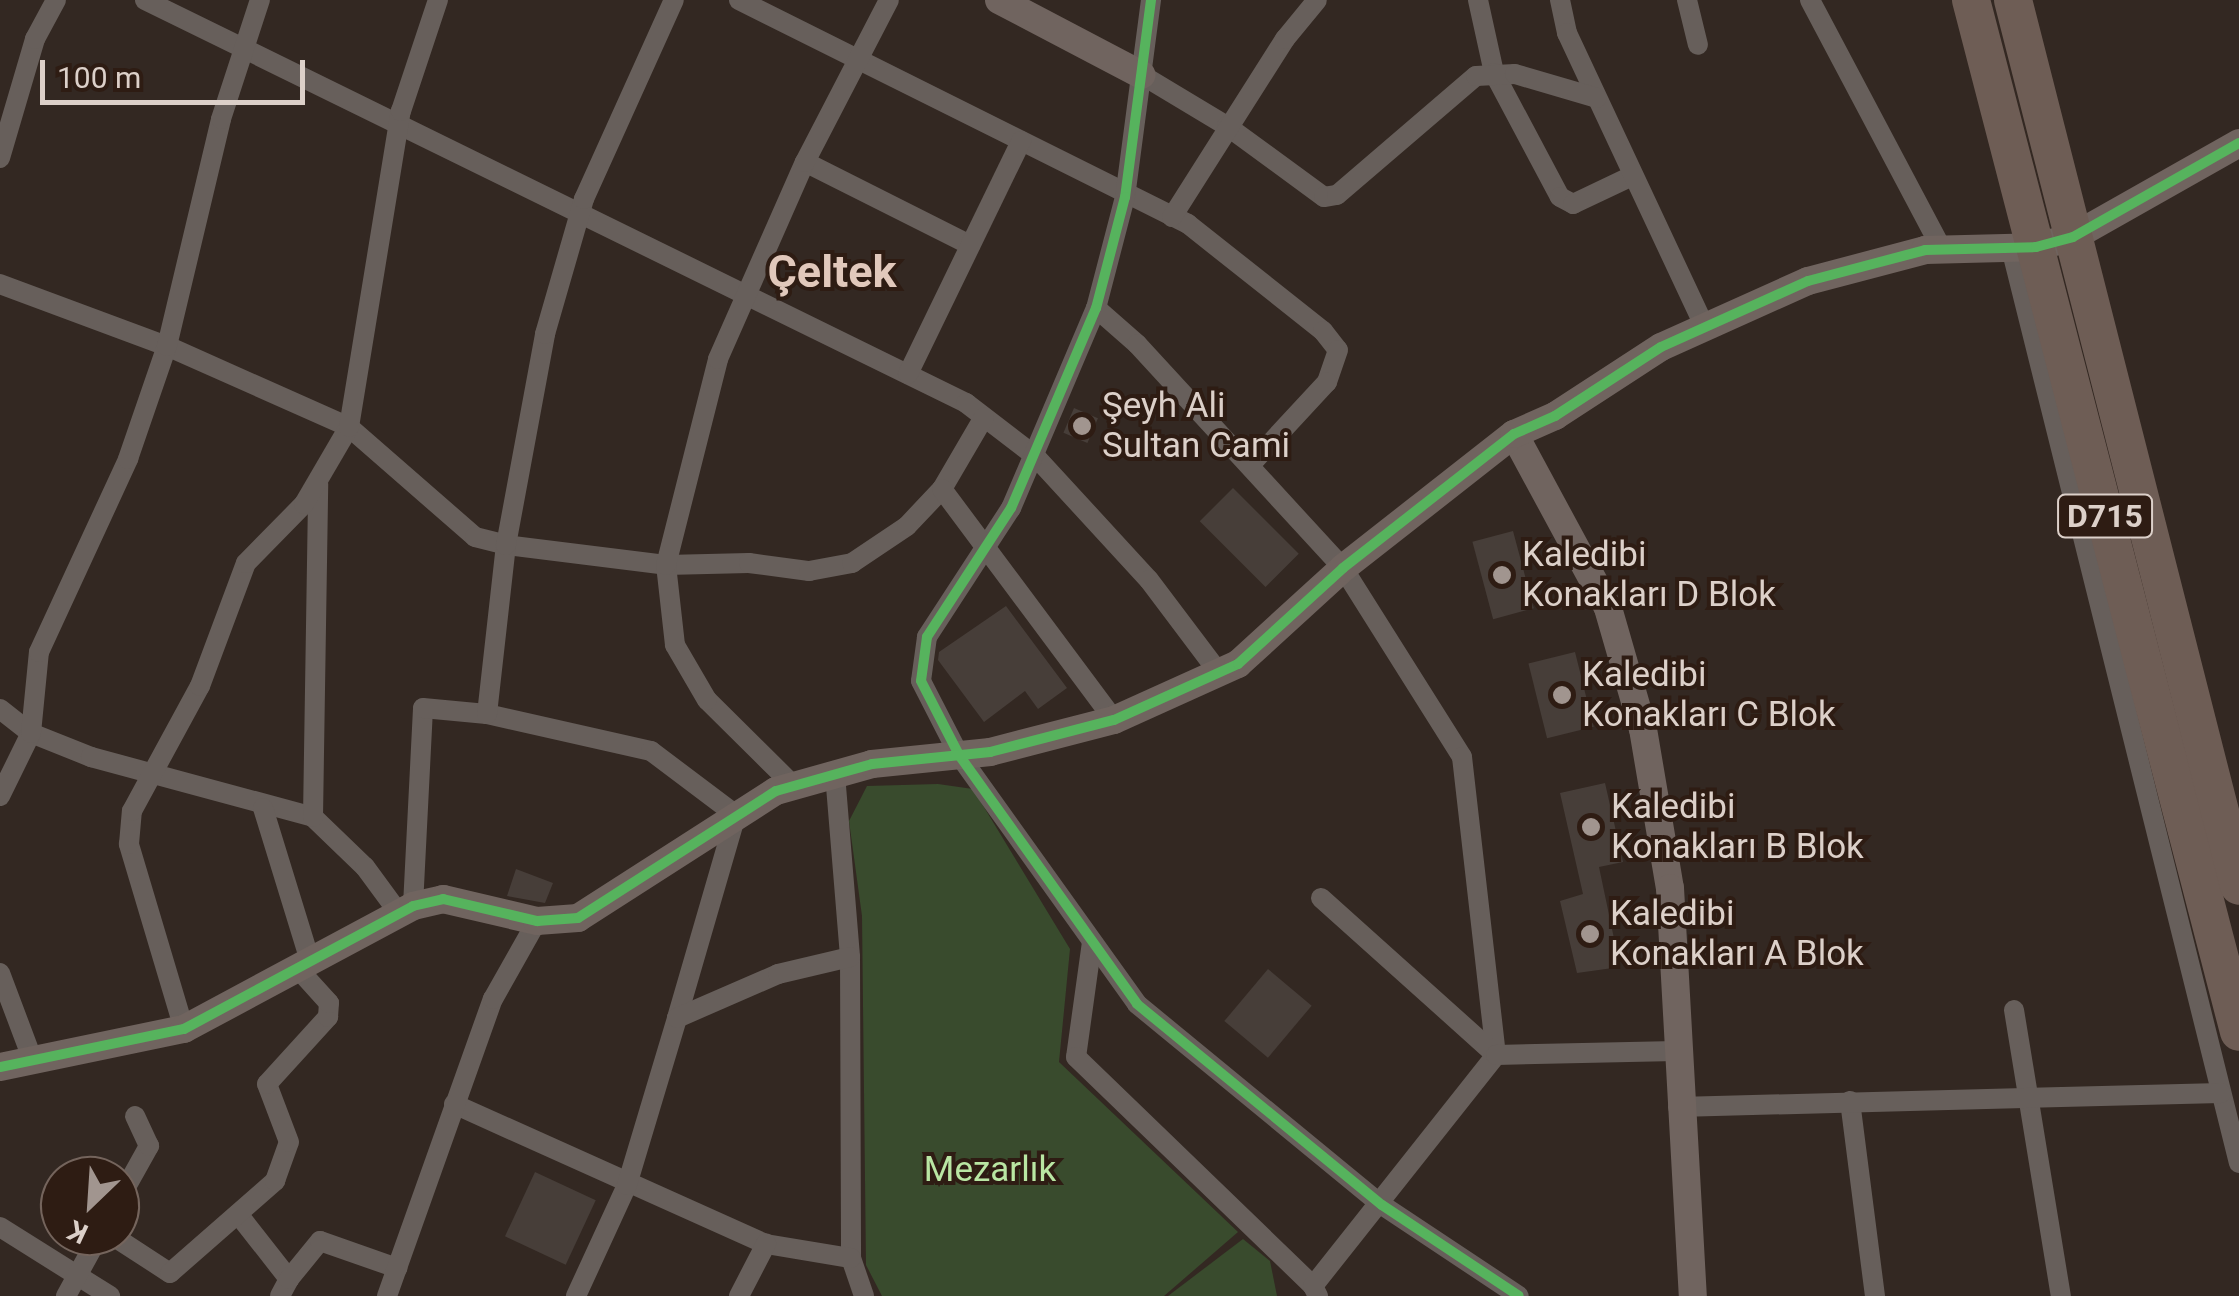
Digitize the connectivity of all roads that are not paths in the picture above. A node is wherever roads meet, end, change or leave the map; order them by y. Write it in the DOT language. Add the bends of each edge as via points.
graph roads {
  1 [pos="56,0"];
  2 [pos="145,0"];
  3 [pos="260,0"];
  4 [pos="438,0"];
  5 [pos="674,0"];
  6 [pos="739,0"];
  7 [pos="889,0"];
  8 [pos="999,0"];
  9 [pos="1151,0"];
  10 [pos="1317,0"];
  11 [pos="1478,0"];
  12 [pos="1560,0"];
  13 [pos="1687,0"];
  14 [pos="1810,0"];
  15 [pos="1971,0"];
  16 [pos="2013,0"];
  17 [pos="1698,45"];
  18 [pos="241,51"];
  19 [pos="856,59"];
  20 [pos="1494,72"];
  21 [pos="1142,75"];
  22 [pos="1597,98"];
  23 [pos="399,125"];
  24 [pos="1227,126"];
  25 [pos="1021,141"];
  26 [pos="2239,143"];
  27 [pos="0,158"];
  28 [pos="805,162"];
  29 [pos="1632,176"];
  30 [pos="1125,197"];
  31 [pos="580,212"];
  32 [pos="1172,217"];
  33 [pos="2073,237"];
  34 [pos="970,246"];
  35 [pos="2023,247"];
  36 [pos="1942,249"];
  37 [pos="0,284"];
  38 [pos="747,293"];
  39 [pos="1096,308"];
  40 [pos="1706,327"];
  41 [pos="167,346"];
  42 [pos="908,374"];
  43 [pos="984,417"];
  44 [pos="349,427"];
  45 [pos="1514,434"];
  46 [pos="1035,456"];
  47 [pos="1251,464"];
  48 [pos="318,480"];
  49 [pos="942,489"];
  50 [pos="506,545"];
  51 [pos="986,551"];
  52 [pos="666,566"];
  53 [pos="1343,568"];
  54 [pos="1220,672"];
  55 [pos="0,709"];
  56 [pos="487,714"];
  57 [pos="1114,720"];
  58 [pos="31,734"];
  59 [pos="959,755"];
  60 [pos="835,774"];
  61 [pos="154,779"];
  62 [pos="794,786"];
  63 [pos="0,796"];
  64 [pos="263,808"];
  65 [pos="736,815"];
  66 [pos="313,817"];
  67 [pos="2239,886"];
  68 [pos="1320,898"];
  69 [pos="406,909"];
  70 [pos="538,921"];
  71 [pos="1092,942"];
  72 [pos="850,957"];
  73 [pos="306,968"];
  74 [pos="0,972"];
  75 [pos="2014,1010"];
  76 [pos="677,1018"];
  77 [pos="184,1029"];
  78 [pos="2239,1032"];
  79 [pos="1676,1051"];
  80 [pos="1496,1056"];
  81 [pos="33,1061"];
  82 [pos="0,1067"];
  83 [pos="2222,1093"];
  84 [pos="2031,1094"];
  85 [pos="1850,1101"];
  86 [pos="454,1104"];
  87 [pos="1678,1107"];
  88 [pos="135,1116"];
  89 [pos="140,1162"];
  90 [pos="2239,1163"];
  91 [pos="627,1185"];
  92 [pos="1382,1204"];
  93 [pos="238,1214"];
  94 [pos="0,1228"];
  95 [pos="766,1244"];
  96 [pos="140,1253"];
  97 [pos="88,1256"];
  98 [pos="851,1258"];
  99 [pos="397,1268"];
  100 [pos="77,1276"];
  101 [pos="284,1287"];
  102 [pos="1316,1291"];
  103 [pos="66,1296"];
  104 [pos="110,1296"];
  105 [pos="387,1296"];
  106 [pos="576,1296"];
  107 [pos="738,1296"];
  108 [pos="864,1296"];
  109 [pos="1519,1296"];
  110 [pos="1693,1296"];
  111 [pos="1874,1296"];
  112 [pos="2061,1296"];
  1 -- 27 [label="street" via="36,39"];
  2 -- 18 [label="street"];
  3 -- 18 [label="street"];
  4 -- 23 [label="street"];
  5 -- 31 [label="street"];
  6 -- 19 [label="street"];
  7 -- 19 [label="street"];
  8 -- 21 [label="street"];
  9 -- 21 [label="street"];
  10 -- 24 [label="street"];
  11 -- 20 [label="street"];
  12 -- 22 [label="street"];
  13 -- 17 [label="street"];
  14 -- 36 [label="street"];
  15 -- 35 [label="highway, D715"];
  16 -- 33 [label="highway, D715"];
  18 -- 23 [label="street"];
  18 -- 41 [label="street"];
  19 -- 25 [label="street"];
  19 -- 28 [label="street"];
  20 -- 22 [label="street"];
  20 -- 24 [label="street" via="1460,84 1337,195 1324,198"];
  20 -- 29 [label="street" via="1560,197 1573,204"];
  21 -- 24 [label="street"];
  21 -- 30 [label="street"];
  22 -- 29 [label="street"];
  23 -- 31 [label="street"];
  23 -- 44 [label="street"];
  24 -- 32 [label="street"];
  25 -- 30 [label="street"];
  25 -- 34 [label="street"];
  26 -- 33 [label="street"];
  28 -- 34 [label="street"];
  28 -- 38 [label="street"];
  29 -- 40 [label="street"];
  30 -- 32 [label="street"];
  30 -- 39 [label="street"];
  31 -- 38 [label="street"];
  31 -- 50 [label="street" via="545,334"];
  32 -- 47 [label="street" via="1323,331 1338,350 1327,382"];
  33 -- 35 [label="street"];
  33 -- 67 [label="highway, D715"];
  34 -- 42 [label="street"];
  35 -- 36 [label="street"];
  35 -- 78 [label="highway, D715"];
  35 -- 83 [label="street"];
  36 -- 40 [label="street" via="1808,281"];
  37 -- 41 [label="street"];
  38 -- 42 [label="street"];
  38 -- 52 [label="street" via="691,443"];
  39 -- 46 [label="street"];
  39 -- 47 [label="street"];
  40 -- 45 [label="street"];
  41 -- 44 [label="street"];
  41 -- 58 [label="street" via="128,459 38,652"];
  42 -- 43 [label="street"];
  43 -- 46 [label="street"];
  43 -- 49 [label="street"];
  44 -- 48 [label="street"];
  44 -- 50 [label="street" via="475,537"];
  45 -- 53 [label="street"];
  45 -- 79 [label="street" via="1608,608 1627,660 1670,888"];
  46 -- 51 [label="street"];
  46 -- 54 [label="street" via="1149,580"];
  47 -- 53 [label="street"];
  48 -- 61 [label="street" via="304,504 246,563 200,686"];
  48 -- 66 [label="street"];
  49 -- 51 [label="street"];
  49 -- 52 [label="street" via="907,526 852,564 809,572 749,563"];
  50 -- 52 [label="street"];
  50 -- 56 [label="street"];
  51 -- 57 [label="street"];
  51 -- 59 [label="street" via="927,637 920,660 921,681"];
  52 -- 62 [label="street" via="676,645 699,686"];
  53 -- 54 [label="street" via="1238,664"];
  53 -- 80 [label="street" via="1462,757"];
  54 -- 57 [label="street"];
  55 -- 58 [label="street"];
  56 -- 65 [label="street" via="651,751"];
  56 -- 69 [label="street" via="424,708"];
  57 -- 59 [label="street"];
  58 -- 61 [label="street"];
  58 -- 63 [label="street"];
  59 -- 60 [label="street"];
  59 -- 71 [label="street"];
  60 -- 62 [label="street"];
  60 -- 72 [label="street"];
  61 -- 64 [label="street"];
  61 -- 77 [label="street" via="132,812 129,844"];
  62 -- 65 [label="street"];
  64 -- 66 [label="street"];
  64 -- 73 [label="street"];
  65 -- 70 [label="street" via="578,918"];
  65 -- 76 [label="street"];
  66 -- 69 [label="street"];
  68 -- 80 [label="street"];
  69 -- 70 [label="street" via="443,900"];
  69 -- 73 [label="street"];
  70 -- 86 [label="street" via="493,999"];
  71 -- 92 [label="street" via="1138,1004"];
  71 -- 102 [label="street" via="1076,1057"];
  72 -- 76 [label="street" via="778,974"];
  72 -- 98 [label="street"];
  73 -- 77 [label="street"];
  73 -- 93 [label="street" via="329,1002 328,1017 272,1073 268,1096 289,1153 275,1182"];
  74 -- 81 [label="street"];
  75 -- 84 [label="street"];
  76 -- 91 [label="street"];
  77 -- 81 [label="street"];
  79 -- 80 [label="street"];
  79 -- 87 [label="street"];
  80 -- 92 [label="street"];
  81 -- 82 [label="street"];
  83 -- 84 [label="street"];
  83 -- 90 [label="street"];
  84 -- 85 [label="street"];
  84 -- 112 [label="street"];
  85 -- 87 [label="street"];
  85 -- 111 [label="street"];
  86 -- 91 [label="street"];
  86 -- 99 [label="street"];
  87 -- 110 [label="street"];
  88 -- 89 [label="street" via="149,1146"];
  91 -- 95 [label="street"];
  91 -- 106 [label="street"];
  92 -- 102 [label="street"];
  92 -- 109 [label="street"];
  93 -- 96 [label="street" via="170,1273"];
  93 -- 101 [label="street"];
  94 -- 100 [label="street"];
  95 -- 98 [label="street"];
  95 -- 107 [label="street"];
  97 -- 100 [label="street"];
  98 -- 108 [label="street"];
  99 -- 101 [label="street" via="320,1241"];
  99 -- 105 [label="street"];
  100 -- 103 [label="street"];
  100 -- 104 [label="street"];
}
